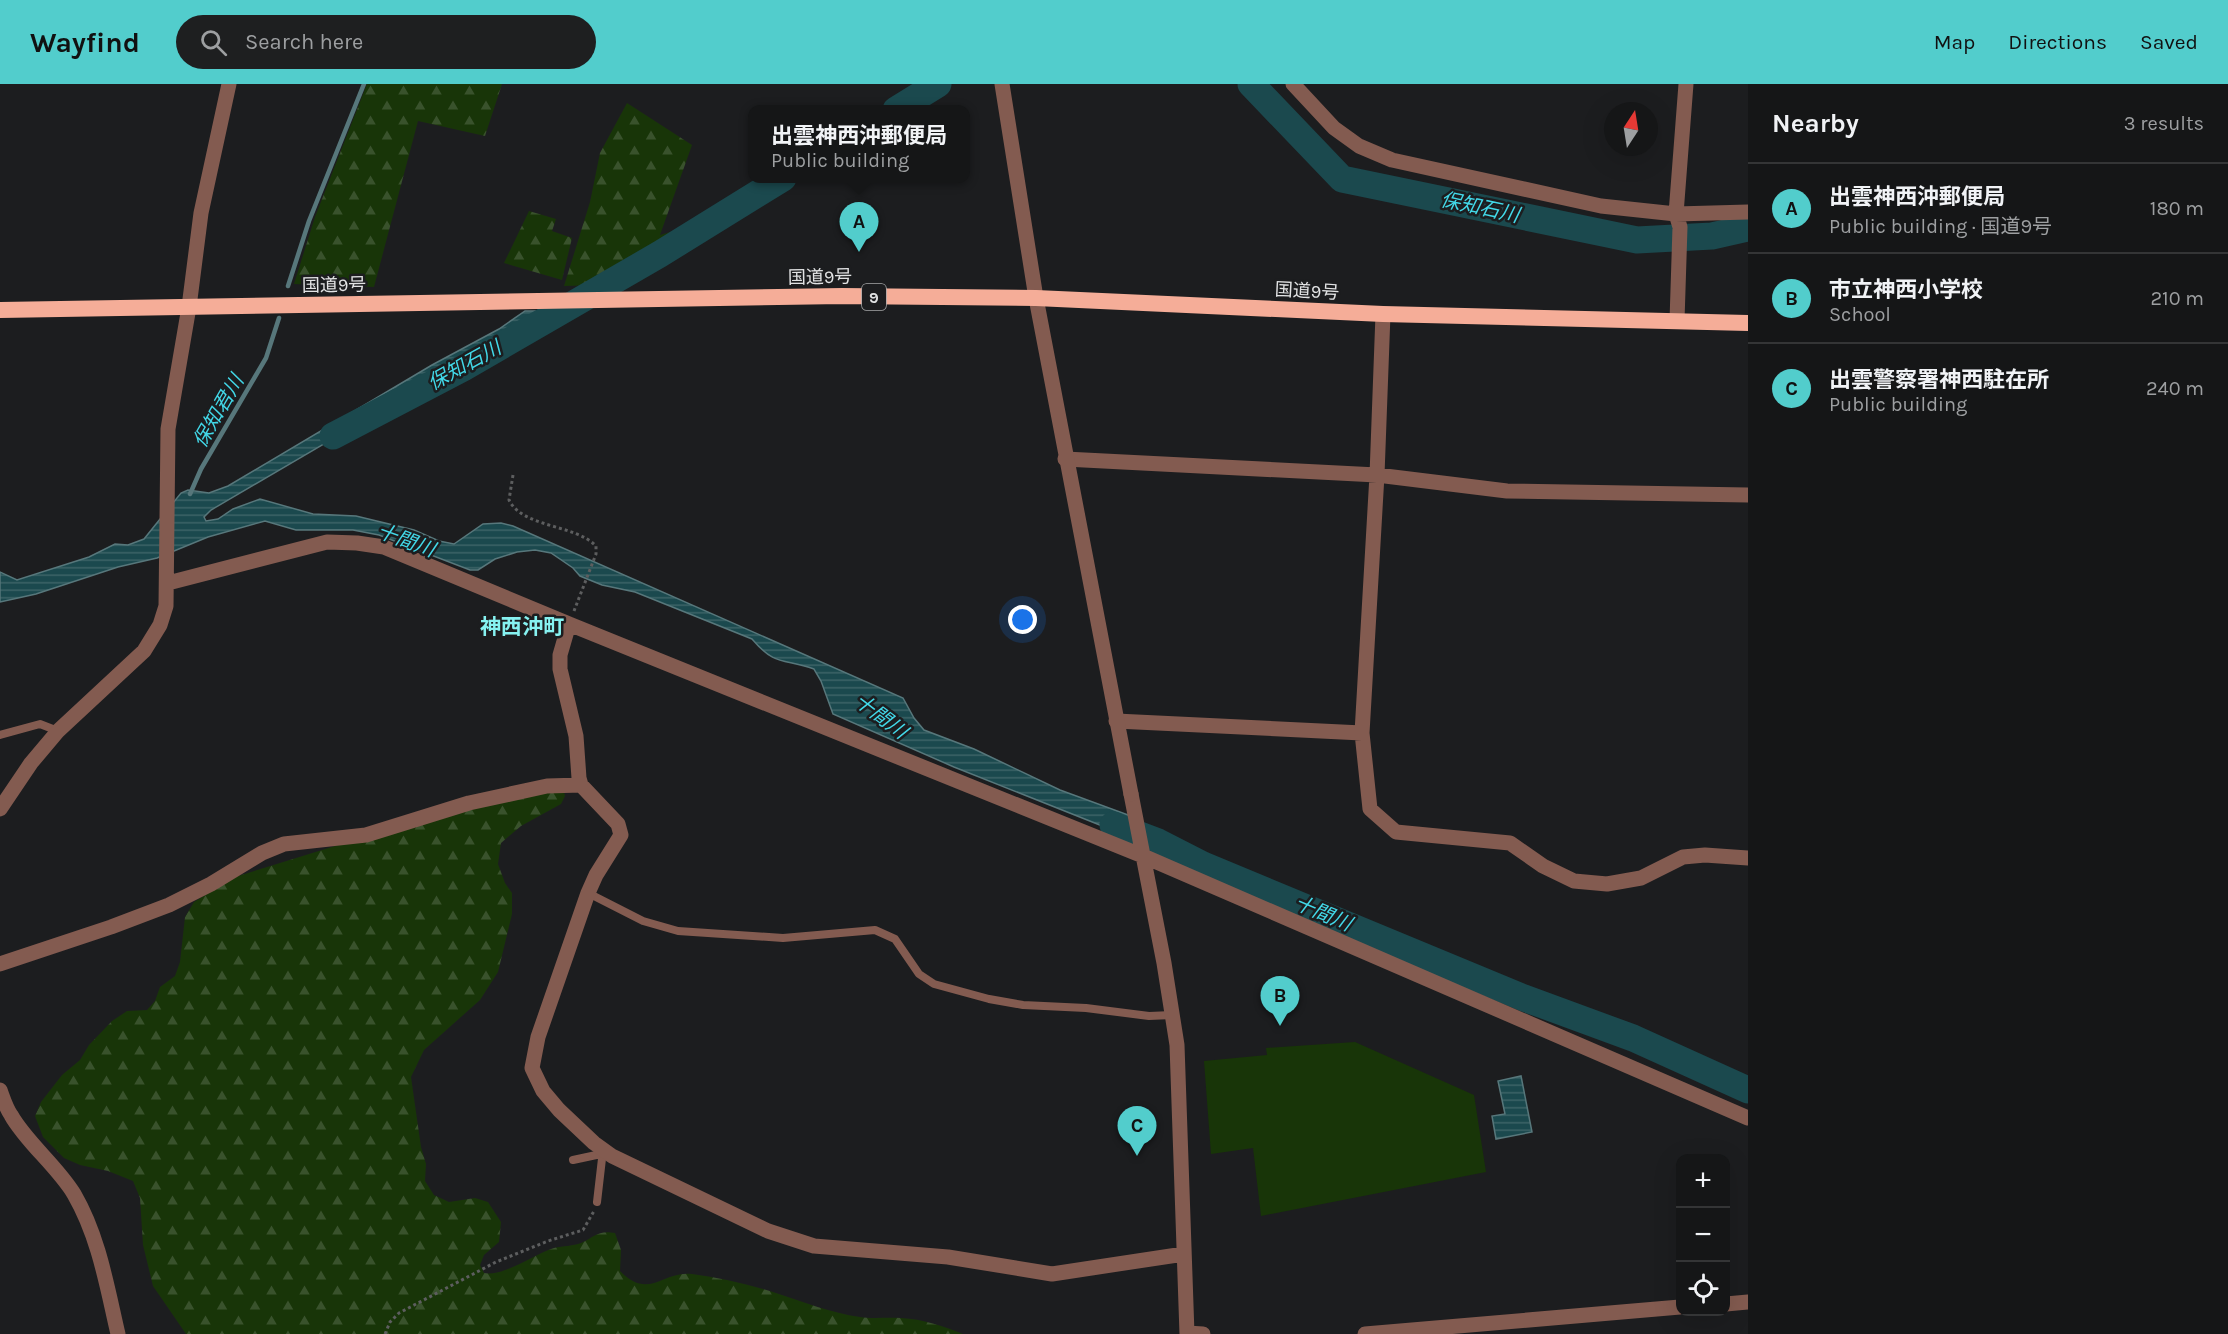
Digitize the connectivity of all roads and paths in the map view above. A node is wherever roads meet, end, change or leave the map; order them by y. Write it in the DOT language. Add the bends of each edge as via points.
graph roads {
  1 [pos="229,84"];
  2 [pos="1002,84"];
  3 [pos="1293,84"];
  4 [pos="1686,84"];
  5 [pos="1748,212"];
  6 [pos="1676,214"];
  7 [pos="1036,298"];
  8 [pos="189,308"];
  9 [pos="0,310"];
  10 [pos="1383,314"];
  11 [pos="1677,321"];
  12 [pos="1748,323"];
  13 [pos="1065,459"];
  14 [pos="513,475"];
  15 [pos="1377,475"];
  16 [pos="1748,495"];
  17 [pos="168,579"];
  18 [pos="569,622"];
  19 [pos="1116,721"];
  20 [pos="58,732"];
  21 [pos="1362,733"];
  22 [pos="0,735"];
  23 [pos="581,785"];
  24 [pos="0,809"];
  25 [pos="1142,852"];
  26 [pos="1748,858"];
  27 [pos="588,893"];
  28 [pos="0,964"];
  29 [pos="1172,1015"];
  30 [pos="0,1090"];
  31 [pos="5,1117"];
  32 [pos="1748,1118"];
  33 [pos="602,1152"];
  34 [pos="573,1160"];
  35 [pos="597,1202"];
  36 [pos="1184,1254"];
  37 [pos="1748,1302"];
  38 [pos="1730,1304"];
  39 [pos="1676,1307"];
  40 [pos="117,1334"];
  41 [pos="385,1334"];
  42 [pos="1192,1334"];
  43 [pos="1365,1334"];
  1 -- 8 [label="street" via="201,213"];
  2 -- 7 [label="street"];
  3 -- 6 [label="street" via="1334,128 1359,146 1392,160 1601,206"];
  4 -- 6 [label="street"];
  5 -- 6 [label="street"];
  6 -- 11 [label="street" via="1680,227"];
  7 -- 8 [label="highway, 国道9号 / 9" via="842,296"];
  7 -- 10 [label="highway, 国道9号 / 9"];
  7 -- 13 [label="street"];
  8 -- 9 [label="highway, 国道9号 / 9"];
  8 -- 17 [label="street" via="168,429"];
  10 -- 11 [label="highway, 国道9号 / 9"];
  10 -- 15 [label="street"];
  11 -- 12 [label="highway, 国道9号 / 9"];
  13 -- 15 [label="street"];
  13 -- 19 [label="street"];
  14 -- 18 [label="path" via="509,500 514,508 587,538 596,546"];
  15 -- 16 [label="street" via="1507,490"];
  15 -- 21 [label="street"];
  17 -- 18 [label="street" via="327,543 371,544"];
  17 -- 20 [label="street" via="164,614 153,639"];
  18 -- 23 [label="street" via="560,669 576,736"];
  18 -- 25 [label="street"];
  19 -- 21 [label="street"];
  19 -- 25 [label="street"];
  20 -- 22 [label="lane" via="40,724"];
  20 -- 24 [label="street"];
  21 -- 26 [label="street" via="1371,809 1396,832 1510,843 1574,881 1607,884 1641,878 1683,857"];
  23 -- 27 [label="street" via="621,831"];
  23 -- 28 [label="street" via="547,786 469,803 366,835 284,844 169,905"];
  25 -- 29 [label="street"];
  25 -- 32 [label="street"];
  27 -- 29 [label="lane" via="643,921 678,931 783,938 875,930 895,939 919,974 934,984 1023,1005"];
  27 -- 33 [label="street" via="538,1037 532,1068 559,1110"];
  29 -- 36 [label="street" via="1178,1061"];
  30 -- 31 [label="street"];
  31 -- 40 [label="street" via="56,1169 74,1194 98,1250"];
  33 -- 34 [label="lane"];
  33 -- 35 [label="lane"];
  33 -- 36 [label="street" via="768,1231 814,1246 948,1257 1052,1274"];
  35 -- 41 [label="path" via="583,1230 496,1262 399,1312"];
  36 -- 42 [label="street"];
  37 -- 38 [label="street"];
  39 -- 43 [label="street"];
}
